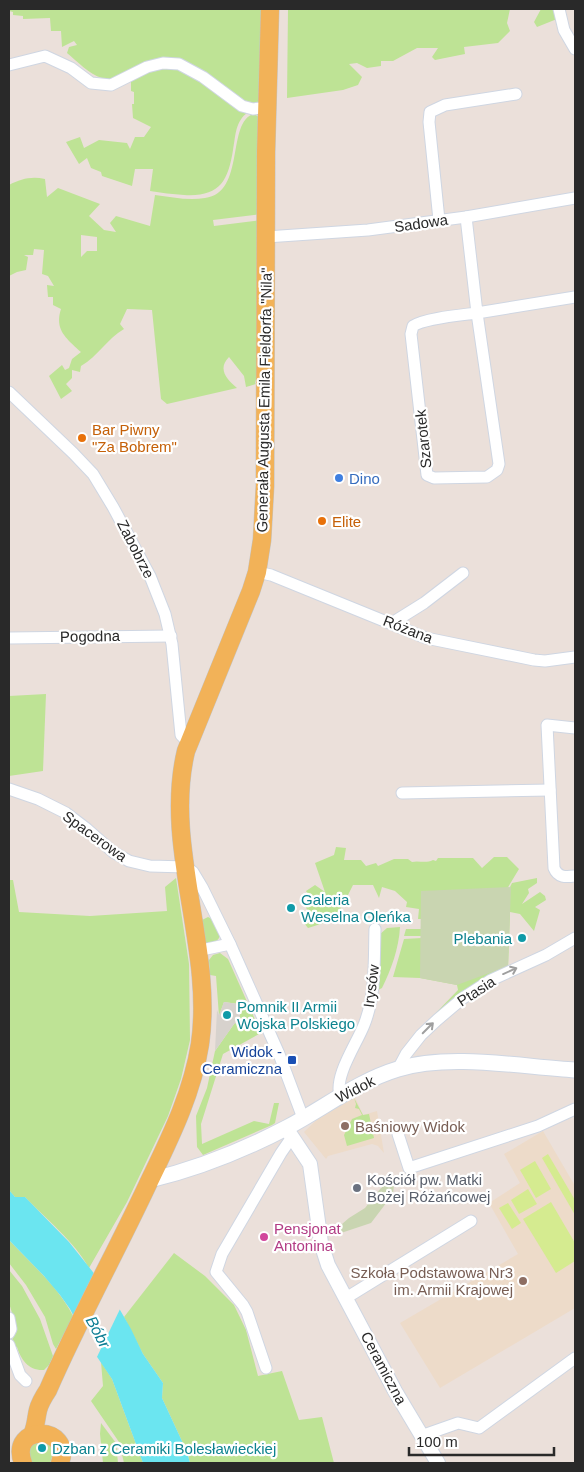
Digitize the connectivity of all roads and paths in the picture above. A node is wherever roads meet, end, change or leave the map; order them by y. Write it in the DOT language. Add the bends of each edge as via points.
graph roads {
  1 [pos="270,9"];
  2 [pos="559,9"];
  3 [pos="575,49"];
  4 [pos="9,65"];
  5 [pos="516,94"];
  6 [pos="268,107"];
  7 [pos="575,198"];
  8 [pos="466,217"];
  9 [pos="439,220"];
  10 [pos="266,237"];
  11 [pos="575,297"];
  12 [pos="477,313"];
  13 [pos="9,392"];
  14 [pos="257,572"];
  15 [pos="463,572"];
  16 [pos="392,623"];
  17 [pos="171,636"];
  18 [pos="9,638"];
  19 [pos="570,658"];
  20 [pos="575,668"];
  21 [pos="575,728"];
  22 [pos="190,740"];
  23 [pos="9,789"];
  24 [pos="550,790"];
  25 [pos="402,793"];
  26 [pos="186,867"];
  27 [pos="575,876"];
  28 [pos="375,929"];
  29 [pos="575,938"];
  30 [pos="230,944"];
  31 [pos="197,951"];
  32 [pos="398,1069"];
  33 [pos="575,1070"];
  34 [pos="340,1096"];
  35 [pos="575,1109"];
  36 [pos="303,1118"];
  37 [pos="289,1132"];
  38 [pos="398,1134"];
  39 [pos="150,1180"];
  40 [pos="471,1221"];
  41 [pos="346,1298"];
  42 [pos="9,1318"];
  43 [pos="9,1333"];
  44 [pos="9,1345"];
  45 [pos="575,1358"];
  46 [pos="266,1368"];
  47 [pos="26,1382"];
  48 [pos="52,1382"];
  49 [pos="32,1435"];
  50 [pos="50,1435"];
  51 [pos="421,1436"];
  52 [pos="20,1461"];
  53 [pos="62,1462"];
  54 [pos="438,1463"];
  1 -- 6 [label="main road, Generała Augusta Emila Fieldorfa \"Nila\""];
  2 -- 3 [label="street" via="561,22"];
  4 -- 6 [label="street" via="45,56 71,68 91,83 111,85 146,67 179,64 242,106 253,109"];
  5 -- 9 [label="street" via="445,105 430,112"];
  6 -- 10 [label="main road, Generała Augusta Emila Fieldorfa \"Nila\""];
  7 -- 8 [label="street, Sadowa"];
  8 -- 9 [label="street, Sadowa"];
  8 -- 12 [label="street, Szarotek"];
  9 -- 10 [label="street, Sadowa" via="368,230"];
  10 -- 14 [label="main road, Generała Augusta Emila Fieldorfa \"Nila\"" via="266,486"];
  11 -- 12 [label="street"];
  12 -- 12 [label="street, Szarotek" via="413,326 427,476 487,477 498,470"];
  13 -- 17 [label="street, Zabobrze" via="74,453 102,487 150,576"];
  14 -- 16 [label="street, Różana"];
  14 -- 22 [label="main road, Generała Augusta Emila Fieldorfa \"Nila\""];
  15 -- 16 [label="street"];
  16 -- 19 [label="street, Różana" via="450,644 534,660"];
  17 -- 18 [label="street, Pogodna"];
  17 -- 22 [label="street, Zabobrze" via="181,735"];
  19 -- 20 [label="street, Różana"];
  21 -- 24 [label="street" via="547,725"];
  22 -- 26 [label="main road, Generała Augusta Emila Fieldorfa \"Nila\"" via="180,794"];
  23 -- 26 [label="street, Spacerowa" via="66,813 129,861 150,866"];
  24 -- 25 [label="street"];
  24 -- 27 [label="street" via="555,870 562,877"];
  26 -- 30 [label="street" via="202,887"];
  26 -- 31 [label="main road, Generała Augusta Emila Fieldorfa \"Nila\""];
  28 -- 34 [label="street, Irysów" via="370,1006 338,1083"];
  32 -- 29 [label="street, Ptasia, one-way" via="422,1035 463,998 490,980"];
  30 -- 31 [label="street"];
  30 -- 36 [label="street" via="279,1054"];
  31 -- 39 [label="main road, Generała Augusta Emila Fieldorfa \"Nila\"" via="201,994 200,1044 180,1116"];
  32 -- 33 [label="main road, Widok" via="456,1062"];
  32 -- 34 [label="main road, Widok"];
  34 -- 36 [label="main road, Widok"];
  35 -- 38 [label="street" via="538,1126 409,1168"];
  36 -- 37 [label="main road, Widok"];
  37 -- 39 [label="main road, Widok" via="206,1164"];
  37 -- 41 [label="street, Ceramiczna" via="310,1164 321,1243 328,1265"];
  37 -- 46 [label="street, Widok" via="222,1254 216,1272 247,1312"];
  39 -- 48 [label="main road, Generała Augusta Emila Fieldorfa \"Nila\""];
  40 -- 41 [label="street"];
  41 -- 51 [label="street, Ceramiczna"];
  42 -- 43 [label="street"];
  44 -- 47 [label="street" via="20,1375"];
  45 -- 51 [label="street" via="479,1428 458,1423"];
  48 -- 49 [label="main road, Generała Augusta Emila Fieldorfa \"Nila\"" via="39,1408"];
  48 -- 50 [label="main road, Generała Augusta Emila Fieldorfa \"Nila\"" via="46,1418"];
  49 -- 50 [label="main road"];
  49 -- 52 [label="main road, Generała Augusta Emila Fieldorfa \"Nila\"" via="23,1443"];
  50 -- 53 [label="main road" via="59,1442"];
  51 -- 54 [label="street, Ceramiczna"];
}
